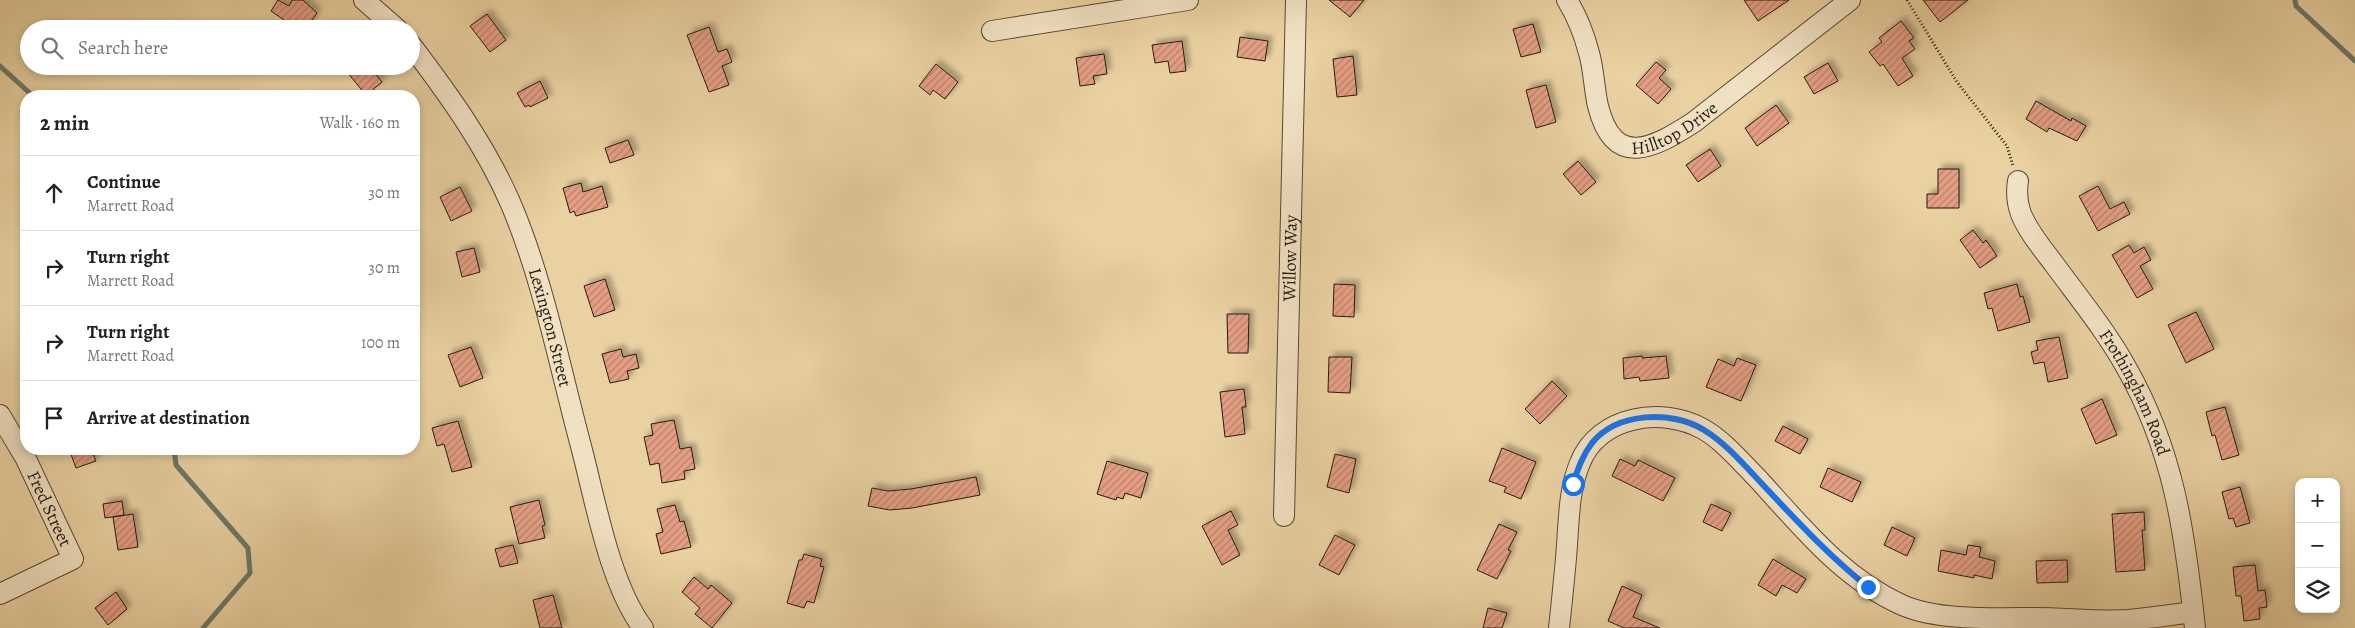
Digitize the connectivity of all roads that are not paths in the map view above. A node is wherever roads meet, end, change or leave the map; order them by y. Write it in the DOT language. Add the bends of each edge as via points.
graph roads {
  1 [pos="364,0"];
  2 [pos="1188,0"];
  3 [pos="1296,0"];
  4 [pos="1567,0"];
  5 [pos="1850,0"];
  6 [pos="387,20"];
  7 [pos="992,31"];
  8 [pos="420,57"];
  9 [pos="2018,181"];
  10 [pos="0,415"];
  11 [pos="20,449"];
  12 [pos="24,455"];
  13 [pos="1284,516"];
  14 [pos="0,594"];
  15 [pos="2194,620"];
  16 [pos="643,628"];
  17 [pos="1559,628"];
  1 -- 6 [label="street"];
  2 -- 7 [label="street"];
  3 -- 13 [label="street, Willow Way"];
  4 -- 5 [label="street, Hilltop Drive" via="1576,15 1589,53 1598,106 1607,131 1614,141 1639,148 1668,139 1694,122"];
  8 -- 16 [label="street, Lexington Street" via="462,115 493,167 520,226 620,585 632,613"];
  9 -- 15 [label="street, Frothingham Road" via="2016,195 2021,214 2034,238 2126,366 2164,449 2174,486"];
  10 -- 11 [label="street, Fred Street"];
  12 -- 14 [label="street, Fred Street" via="74,559"];
  15 -- 17 [label="street" via="1972,619 1904,606 1868,587 1838,564 1731,452 1704,430 1680,419 1653,417 1631,420 1611,428 1593,442 1580,462 1573,484"];
}
